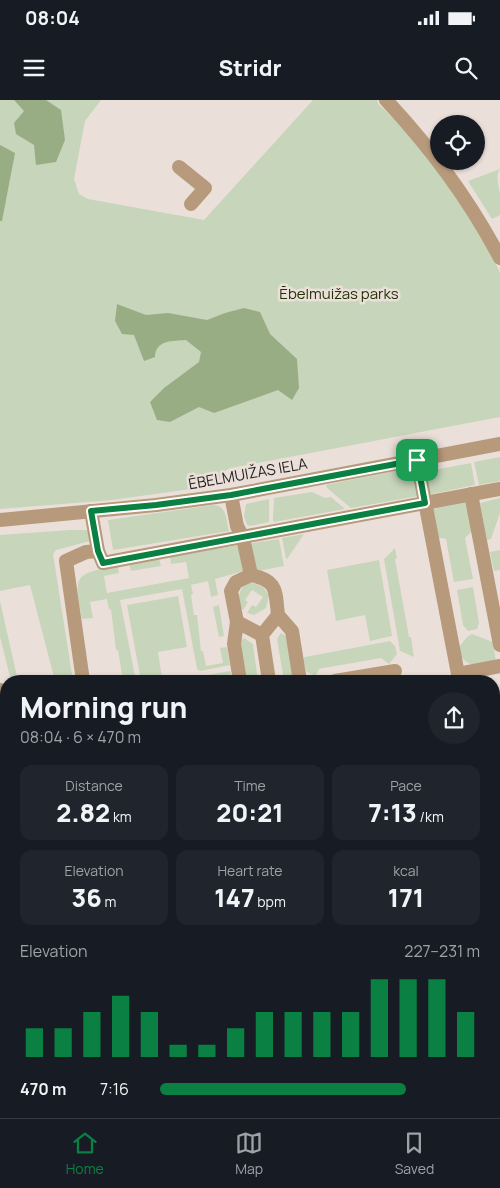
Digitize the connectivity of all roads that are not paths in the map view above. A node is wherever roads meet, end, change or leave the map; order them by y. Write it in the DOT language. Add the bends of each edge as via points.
graph roads {
  1 [pos="386,100"];
  2 [pos="179,167"];
  3 [pos="191,204"];
  4 [pos="500,258"];
  5 [pos="500,444"];
  6 [pos="417,460"];
  7 [pos="500,489"];
  8 [pos="471,494"];
  9 [pos="231,495"];
  10 [pos="425,503"];
  11 [pos="91,511"];
  12 [pos="0,520"];
  13 [pos="243,538"];
  14 [pos="98,551"];
  15 [pos="251,575"];
  16 [pos="278,615"];
  17 [pos="237,622"];
  18 [pos="262,635"];
  19 [pos="500,645"];
  20 [pos="500,666"];
  21 [pos="395,671"];
  22 [pos="82,675"];
  23 [pos="239,675"];
  24 [pos="268,675"];
  25 [pos="299,675"];
  26 [pos="371,675"];
  1 -- 4 [label="street" via="425,144"];
  2 -- 3 [label="street" via="204,188"];
  5 -- 6 [label="street, ĒBELMUIŽAS IELA"];
  6 -- 9 [label="street, ĒBELMUIŽAS IELA"];
  6 -- 10 [label="street"];
  7 -- 8 [label="street"];
  8 -- 10 [label="street"];
  8 -- 19 [label="street"];
  9 -- 11 [label="street, ĒBELMUIŽAS IELA"];
  9 -- 13 [label="street" via="236,526"];
  10 -- 13 [label="street"];
  10 -- 20 [label="street" via="458,674"];
  11 -- 12 [label="street, ĒBELMUIŽAS IELA"];
  11 -- 14 [label="street"];
  13 -- 14 [label="street" via="103,563"];
  13 -- 15 [label="street"];
  14 -- 22 [label="street" via="66,560"];
  15 -- 16 [label="street" via="266,578 273,586"];
  15 -- 17 [label="street" via="236,582 231,591"];
  16 -- 18 [label="street"];
  16 -- 25 [label="street" via="292,631"];
  17 -- 18 [label="street"];
  17 -- 23 [label="street" via="234,644"];
  18 -- 24 [label="street"];
  21 -- 26 [label="street"];
}
